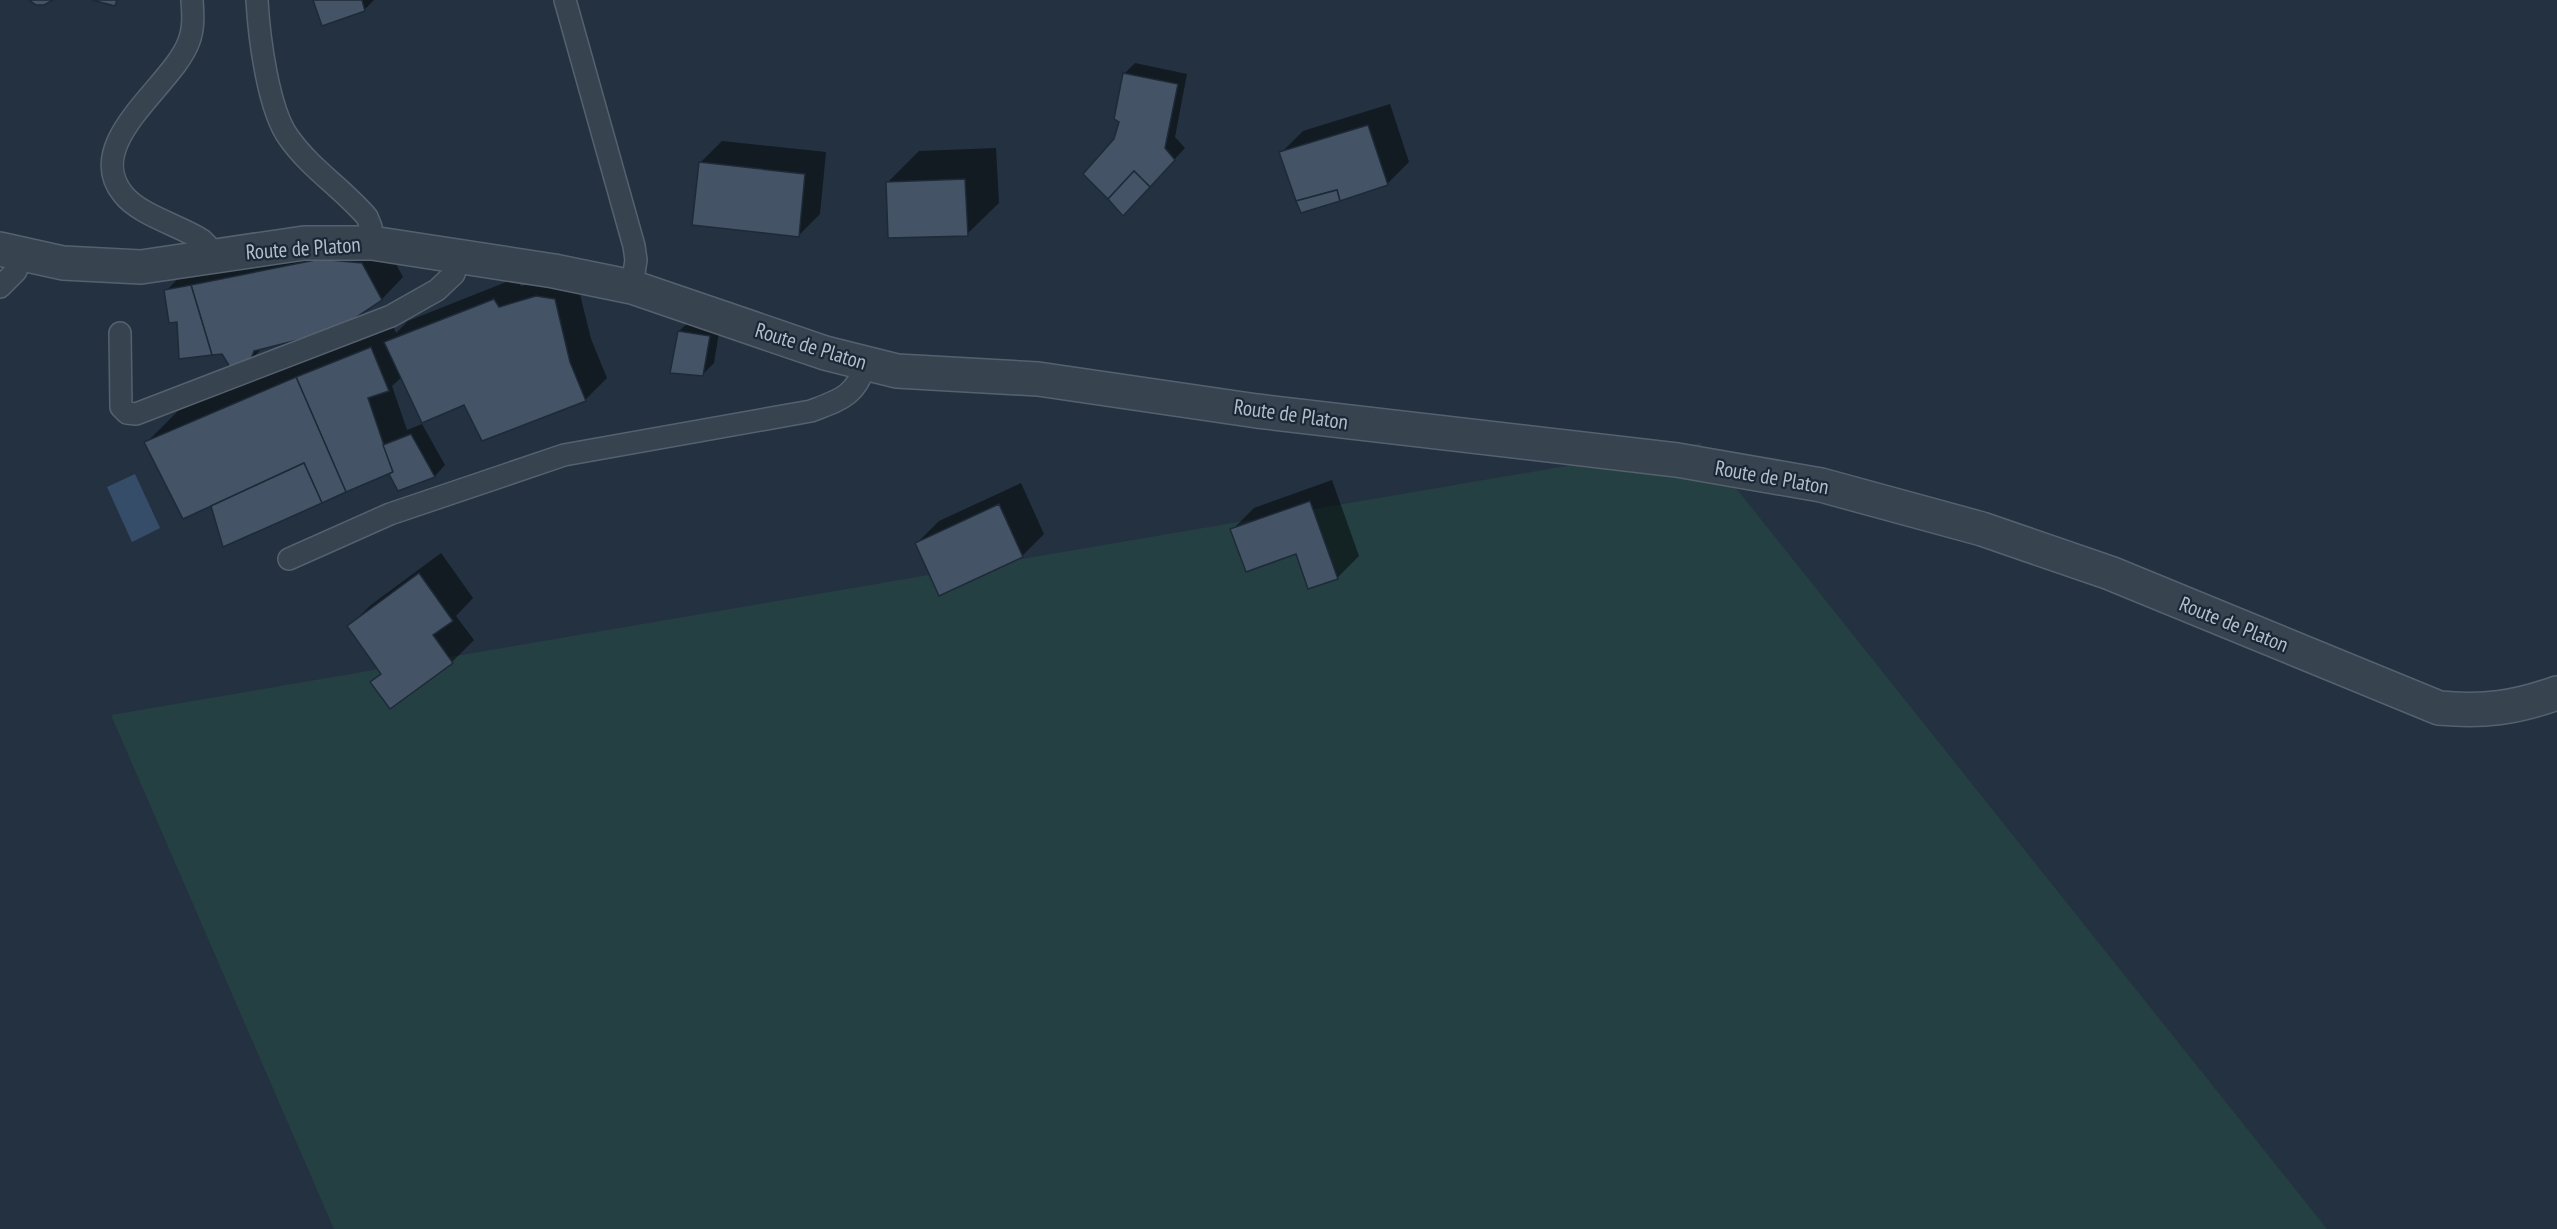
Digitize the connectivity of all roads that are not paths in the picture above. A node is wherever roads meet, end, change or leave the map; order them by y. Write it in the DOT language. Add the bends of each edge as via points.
graph roads {
  1 [pos="192,0"];
  2 [pos="257,0"];
  3 [pos="565,0"];
  4 [pos="372,243"];
  5 [pos="10,251"];
  6 [pos="459,256"];
  7 [pos="208,257"];
  8 [pos="0,286"];
  9 [pos="632,287"];
  10 [pos="120,333"];
  11 [pos="867,364"];
  12 [pos="289,559"];
  13 [pos="2557,693"];
  1 -- 7 [label="lane" via="189,42 121,136 112,159 113,176 122,194 135,205 202,240 207,245"];
  2 -- 4 [label="lane" via="272,99 280,122 289,139 367,217"];
  3 -- 9 [label="lane" via="634,246"];
  4 -- 6 [label="street, Route de Platon"];
  4 -- 7 [label="street, Route de Platon" via="304,243"];
  5 -- 7 [label="street, Route de Platon" via="63,263 141,267"];
  5 -- 8 [label="lane" via="16,271"];
  6 -- 9 [label="street, Route de Platon"];
  6 -- 10 [label="lane" via="454,274 437,290 391,316 136,414 121,407"];
  9 -- 11 [label="street, Route de Platon"];
  11 -- 12 [label="lane" via="859,385 845,398 811,411 564,455 390,514"];
  11 -- 13 [label="street, Route de Platon" via="897,371 1038,379 1257,411 1677,460 1821,484 1982,528 2110,573 2439,708 2475,711 2510,707"];
}
